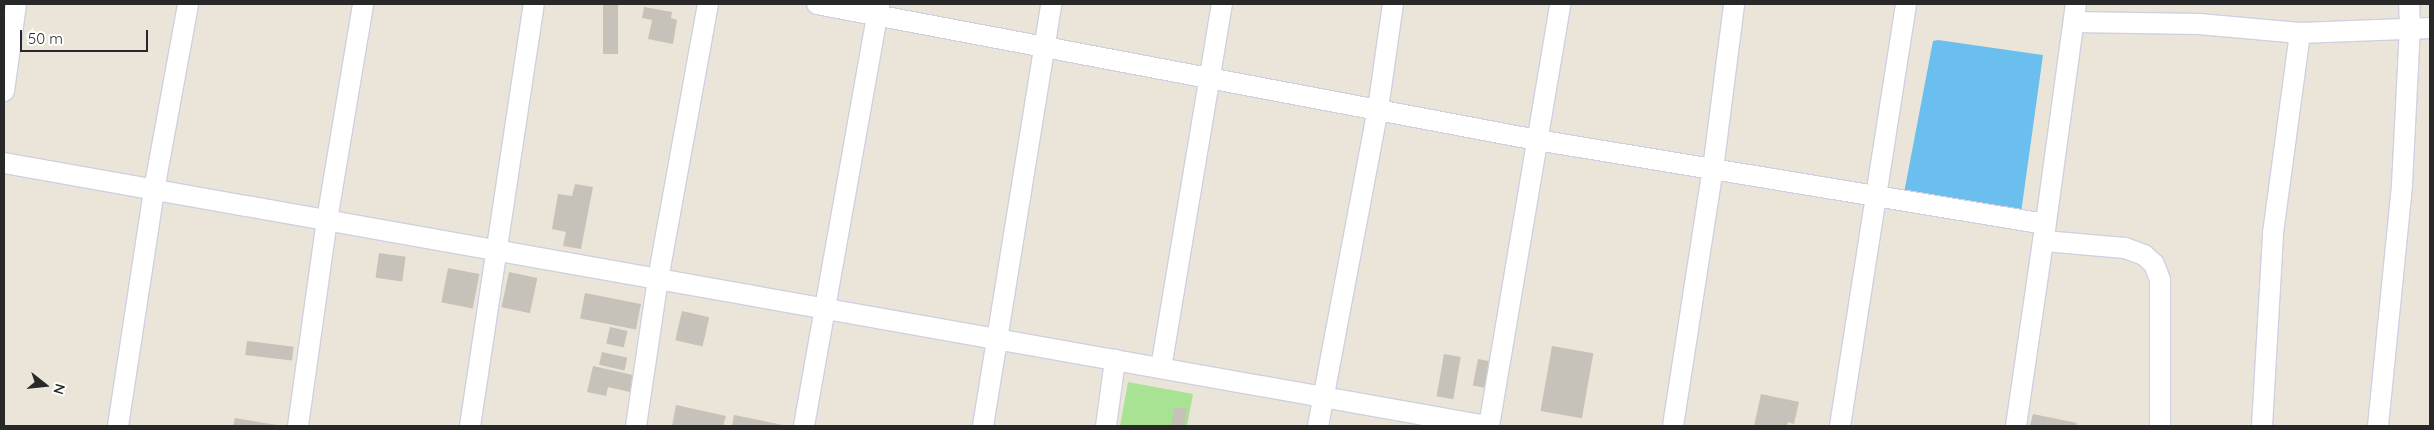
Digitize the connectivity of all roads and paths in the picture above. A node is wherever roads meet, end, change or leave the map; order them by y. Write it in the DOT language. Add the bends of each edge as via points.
graph roads {
  1 [pos="16,4"];
  2 [pos="188,4"];
  3 [pos="363,4"];
  4 [pos="534,4"];
  5 [pos="708,4"];
  6 [pos="817,4"];
  7 [pos="1051,4"];
  8 [pos="1222,4"];
  9 [pos="1393,4"];
  10 [pos="1560,4"];
  11 [pos="1734,4"];
  12 [pos="1906,4"];
  13 [pos="2409,4"];
  14 [pos="878,10"];
  15 [pos="2075,13"];
  16 [pos="2410,28"];
  17 [pos="2430,28"];
  18 [pos="2300,32"];
  19 [pos="1046,46"];
  20 [pos="1210,77"];
  21 [pos="4,91"];
  22 [pos="1378,109"];
  23 [pos="1537,140"];
  24 [pos="4,163"];
  25 [pos="1713,169"];
  26 [pos="154,190"];
  27 [pos="1877,196"];
  28 [pos="327,220"];
  29 [pos="2044,232"];
  30 [pos="495,250"];
  31 [pos="658,279"];
  32 [pos="824,308"];
  33 [pos="998,340"];
  34 [pos="1115,360"];
  35 [pos="1161,368"];
  36 [pos="1323,397"];
  37 [pos="1455,424"];
  38 [pos="118,426"];
  39 [pos="298,426"];
  40 [pos="470,426"];
  41 [pos="636,426"];
  42 [pos="804,426"];
  43 [pos="983,426"];
  44 [pos="1106,426"];
  45 [pos="1318,426"];
  46 [pos="1488,426"];
  47 [pos="1673,426"];
  48 [pos="1840,426"];
  49 [pos="2016,426"];
  50 [pos="2160,426"];
  51 [pos="2262,426"];
  52 [pos="2378,426"];
  1 -- 21 [label="street"];
  2 -- 26 [label="street"];
  3 -- 28 [label="street"];
  4 -- 30 [label="street"];
  5 -- 31 [label="street"];
  6 -- 14 [label="street"];
  7 -- 19 [label="street"];
  8 -- 20 [label="street"];
  9 -- 22 [label="street"];
  10 -- 23 [label="street"];
  11 -- 25 [label="street"];
  12 -- 27 [label="street"];
  13 -- 16 [label="street"];
  14 -- 19 [label="street"];
  14 -- 32 [label="street"];
  15 -- 18 [label="street"];
  15 -- 29 [label="street"];
  16 -- 17 [label="street"];
  16 -- 18 [label="street"];
  16 -- 52 [label="street" via="2402,185"];
  18 -- 51 [label="street" via="2273,233"];
  19 -- 20 [label="street"];
  19 -- 33 [label="street"];
  20 -- 22 [label="street"];
  20 -- 35 [label="street"];
  22 -- 23 [label="street"];
  22 -- 36 [label="street"];
  23 -- 25 [label="street"];
  23 -- 46 [label="street"];
  24 -- 26 [label="street"];
  25 -- 27 [label="street"];
  25 -- 47 [label="street"];
  26 -- 28 [label="street"];
  26 -- 38 [label="street"];
  27 -- 29 [label="street"];
  27 -- 48 [label="street"];
  28 -- 30 [label="street"];
  28 -- 39 [label="street"];
  29 -- 49 [label="street"];
  29 -- 50 [label="street" via="2125,248 2144,255 2154,264 2160,280"];
  30 -- 31 [label="street"];
  30 -- 40 [label="street"];
  31 -- 32 [label="street"];
  31 -- 41 [label="street"];
  32 -- 33 [label="street"];
  32 -- 42 [label="street"];
  33 -- 34 [label="street"];
  33 -- 43 [label="street"];
  34 -- 35 [label="street"];
  34 -- 44 [label="street"];
  35 -- 36 [label="street"];
  36 -- 37 [label="street"];
  36 -- 45 [label="street"];
  37 -- 46 [label="street"];
}
